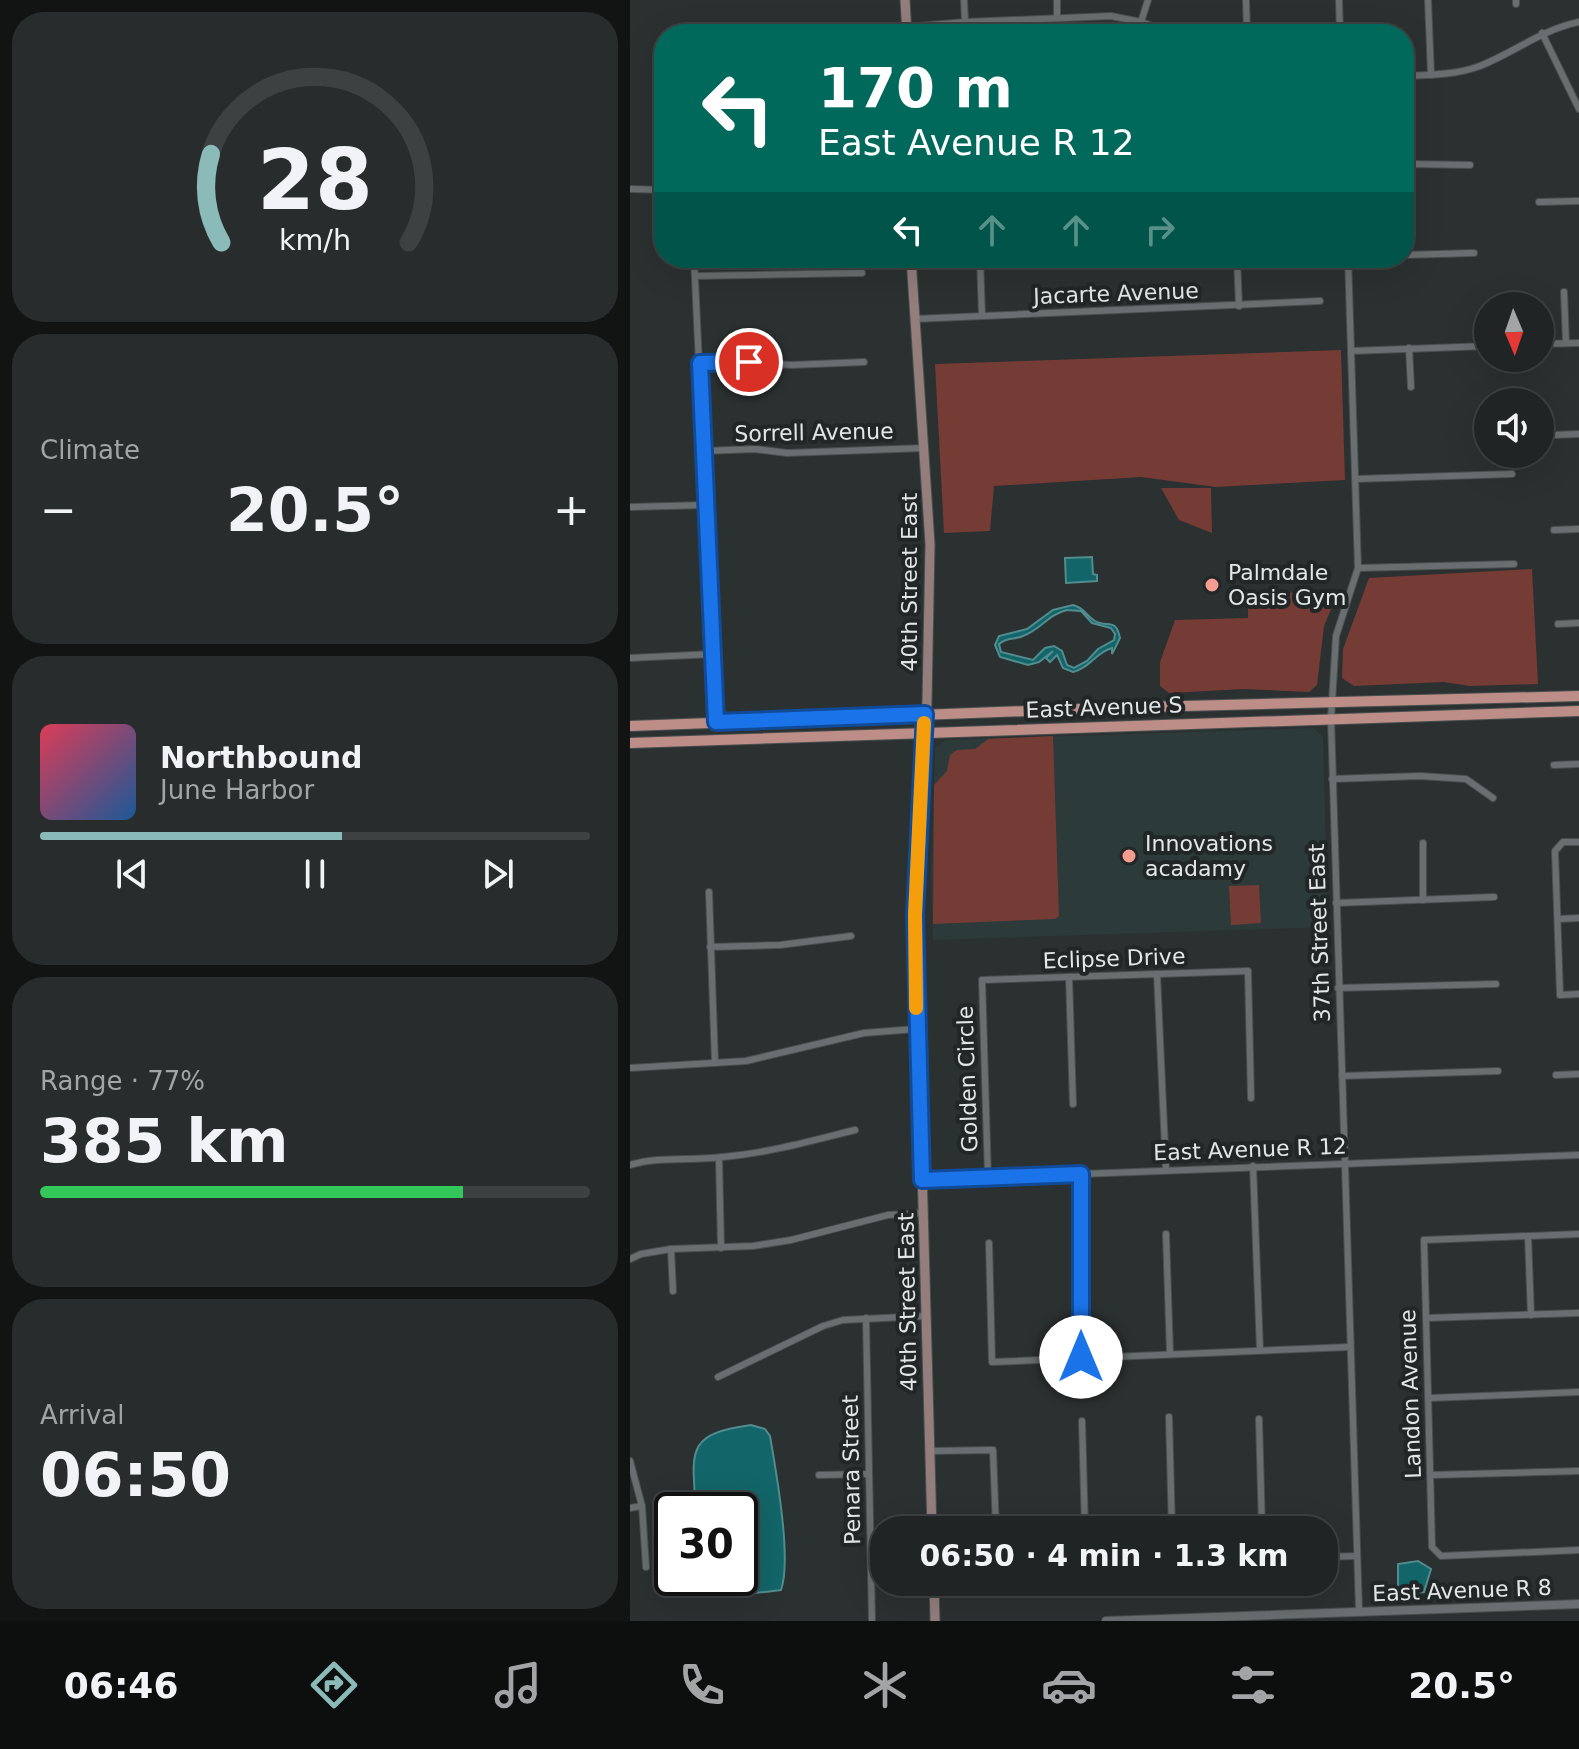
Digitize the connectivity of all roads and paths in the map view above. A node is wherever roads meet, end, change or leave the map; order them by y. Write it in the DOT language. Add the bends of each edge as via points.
graph roads {
  1 [pos="905,0"];
  2 [pos="964,0"];
  3 [pos="1057,0"];
  4 [pos="1148,0"];
  5 [pos="1246,0"];
  6 [pos="1339,0"];
  7 [pos="1428,0"];
  8 [pos="1057,17"];
  9 [pos="965,22"];
  10 [pos="1141,22"];
  11 [pos="1579,22"];
  12 [pos="907,24"];
  13 [pos="952,24"];
  14 [pos="1147,24"];
  15 [pos="1247,24"];
  16 [pos="1340,24"];
  17 [pos="1542,33"];
  18 [pos="1431,75"];
  19 [pos="1414,76"];
  20 [pos="1579,109"];
  21 [pos="1414,164"];
  22 [pos="1470,165"];
  23 [pos="630,189"];
  24 [pos="654,190"];
  25 [pos="1579,201"];
  26 [pos="1539,202"];
  27 [pos="1474,253"];
  28 [pos="1414,255"];
  29 [pos="695,268"];
  30 [pos="911,268"];
  31 [pos="980,268"];
  32 [pos="1237,268"];
  33 [pos="1348,268"];
  34 [pos="862,273"];
  35 [pos="695,276"];
  36 [pos="1564,292"];
  37 [pos="1320,301"];
  38 [pos="1239,306"];
  39 [pos="982,316"];
  40 [pos="914,319"];
  41 [pos="1554,343"];
  42 [pos="1566,343"];
  43 [pos="1579,343"];
  44 [pos="1474,346"];
  45 [pos="1409,348"];
  46 [pos="1351,351"];
  47 [pos="864,362"];
  48 [pos="700,363"];
  49 [pos="1411,387"];
  50 [pos="1579,434"];
  51 [pos="1554,435"];
  52 [pos="924,448"];
  53 [pos="704,451"];
  54 [pos="1512,474"];
  55 [pos="1355,479"];
  56 [pos="706,505"];
  57 [pos="630,507"];
  58 [pos="1579,529"];
  59 [pos="1554,530"];
  60 [pos="1514,564"];
  61 [pos="1358,568"];
  62 [pos="1579,623"];
  63 [pos="1558,624"];
  64 [pos="713,654"];
  65 [pos="630,658"];
  66 [pos="1579,696"];
  67 [pos="1331,703"];
  68 [pos="1579,711"];
  69 [pos="925,714"];
  70 [pos="1331,719"];
  71 [pos="716,722"];
  72 [pos="630,726"];
  73 [pos="924,732"];
  74 [pos="630,743"];
  75 [pos="1579,764"];
  76 [pos="1554,765"];
  77 [pos="1332,779"];
  78 [pos="1493,798"];
  79 [pos="1579,842"];
  80 [pos="1423,843"];
  81 [pos="709,892"];
  82 [pos="1494,897"];
  83 [pos="1423,900"];
  84 [pos="1336,903"];
  85 [pos="1579,918"];
  86 [pos="1558,919"];
  87 [pos="851,936"];
  88 [pos="710,947"];
  89 [pos="1157,974"];
  90 [pos="1069,977"];
  91 [pos="982,980"];
  92 [pos="1496,984"];
  93 [pos="1338,988"];
  94 [pos="1579,994"];
  95 [pos="916,1029"];
  96 [pos="715,1063"];
  97 [pos="630,1068"];
  98 [pos="1498,1071"];
  99 [pos="1579,1074"];
  100 [pos="1556,1075"];
  101 [pos="1342,1076"];
  102 [pos="1251,1098"];
  103 [pos="1073,1104"];
  104 [pos="855,1130"];
  105 [pos="1579,1155"];
  106 [pos="719,1158"];
  107 [pos="1344,1163"];
  108 [pos="630,1165"];
  109 [pos="1253,1166"];
  110 [pos="1166,1170"];
  111 [pos="1081,1174"];
  112 [pos="988,1177"];
  113 [pos="922,1180"];
  114 [pos="923,1213"];
  115 [pos="1166,1234"];
  116 [pos="1579,1234"];
  117 [pos="1528,1236"];
  118 [pos="989,1243"];
  119 [pos="721,1248"];
  120 [pos="671,1249"];
  121 [pos="630,1259"];
  122 [pos="673,1291"];
  123 [pos="1579,1313"];
  124 [pos="1531,1315"];
  125 [pos="925,1316"];
  126 [pos="866,1318"];
  127 [pos="1426,1318"];
  128 [pos="1349,1347"];
  129 [pos="1260,1350"];
  130 [pos="1170,1354"];
  131 [pos="1081,1357"];
  132 [pos="718,1377"];
  133 [pos="1579,1392"];
  134 [pos="1430,1398"];
  135 [pos="1169,1417"];
  136 [pos="1259,1419"];
  137 [pos="1082,1421"];
  138 [pos="930,1451"];
  139 [pos="630,1461"];
  140 [pos="1579,1471"];
  141 [pos="869,1474"];
  142 [pos="819,1475"];
  143 [pos="1431,1475"];
  144 [pos="642,1506"];
  145 [pos="630,1508"];
  146 [pos="932,1516"];
  147 [pos="995,1516"];
  148 [pos="1085,1516"];
  149 [pos="1172,1516"];
  150 [pos="1262,1516"];
  151 [pos="1579,1550"];
  152 [pos="1356,1556"];
  153 [pos="1338,1557"];
  154 [pos="646,1567"];
  155 [pos="934,1596"];
  156 [pos="1579,1604"];
  157 [pos="1359,1611"];
  158 [pos="872,1621"];
  159 [pos="935,1621"];
  160 [pos="1106,1621"];
  1 -- 12 [label="main road"];
  2 -- 9 [label="street"];
  3 -- 8 [label="street"];
  4 -- 10 [label="street"];
  5 -- 15 [label="street"];
  6 -- 16 [label="street"];
  7 -- 18 [label="street"];
  8 -- 9 [label="street"];
  8 -- 10 [label="street" via="1111,16"];
  9 -- 13 [label="street"];
  10 -- 14 [label="street"];
  11 -- 17 [label="street"];
  17 -- 18 [label="street" via="1478,67"];
  17 -- 20 [label="street"];
  18 -- 19 [label="street"];
  21 -- 22 [label="street"];
  23 -- 24 [label="street"];
  25 -- 26 [label="street"];
  27 -- 28 [label="street"];
  29 -- 35 [label="street"];
  30 -- 40 [label="main road, 40th Street East"];
  31 -- 39 [label="street"];
  32 -- 38 [label="street"];
  33 -- 46 [label="street, 37th Street East"];
  34 -- 35 [label="street"];
  35 -- 48 [label="street"];
  36 -- 42 [label="street"];
  37 -- 38 [label="street, Jacarte Avenue"];
  38 -- 39 [label="street, Jacarte Avenue"];
  39 -- 40 [label="street, Jacarte Avenue"];
  40 -- 52 [label="main road, 40th Street East"];
  41 -- 42 [label="street"];
  42 -- 43 [label="street"];
  44 -- 45 [label="street"];
  45 -- 46 [label="street"];
  45 -- 49 [label="street"];
  46 -- 55 [label="street, 37th Street East"];
  47 -- 48 [label="street"];
  48 -- 53 [label="street"];
  50 -- 51 [label="street"];
  52 -- 53 [label="street, Sorrell Avenue"];
  52 -- 69 [label="main road, 40th Street East" via="930,571"];
  53 -- 56 [label="street"];
  54 -- 55 [label="street"];
  55 -- 61 [label="street, 37th Street East"];
  56 -- 57 [label="street"];
  56 -- 64 [label="street"];
  58 -- 59 [label="street"];
  60 -- 61 [label="street"];
  61 -- 67 [label="street, 37th Street East" via="1336,636"];
  62 -- 63 [label="street"];
  64 -- 65 [label="street"];
  64 -- 71 [label="street"];
  66 -- 67 [label="main road, East Avenue S"];
  67 -- 69 [label="main road, East Avenue S"];
  67 -- 70 [label="street, 37th Street East"];
  68 -- 70 [label="main road, East Avenue S"];
  69 -- 71 [label="main road, East Avenue S"];
  69 -- 73 [label="main road, 40th Street East"];
  70 -- 73 [label="main road, East Avenue S"];
  70 -- 77 [label="street, 37th Street East"];
  71 -- 72 [label="main road, East Avenue S"];
  73 -- 74 [label="main road, East Avenue S"];
  73 -- 95 [label="main road, 40th Street East" via="915,915"];
  75 -- 76 [label="street"];
  77 -- 78 [label="street" via="1466,779"];
  77 -- 84 [label="street, 37th Street East"];
  79 -- 86 [label="street" via="1563,842 1555,851"];
  80 -- 83 [label="street"];
  81 -- 88 [label="street"];
  82 -- 83 [label="street"];
  83 -- 84 [label="street"];
  84 -- 93 [label="street, 37th Street East"];
  85 -- 86 [label="street"];
  86 -- 94 [label="street" via="1560,995"];
  87 -- 88 [label="street"];
  88 -- 96 [label="street"];
  89 -- 90 [label="street, Eclipse Drive"];
  89 -- 102 [label="street, Eclipse Drive" via="1248,971"];
  89 -- 110 [label="street"];
  90 -- 91 [label="street, Eclipse Drive"];
  90 -- 103 [label="street"];
  91 -- 112 [label="street, Golden Circle"];
  92 -- 93 [label="street"];
  93 -- 101 [label="street, 37th Street East"];
  95 -- 96 [label="street" via="864,1033 746,1061"];
  95 -- 113 [label="main road, 40th Street East"];
  96 -- 97 [label="street"];
  98 -- 101 [label="street"];
  99 -- 100 [label="street"];
  101 -- 107 [label="street, 37th Street East"];
  104 -- 106 [label="street" via="773,1151"];
  105 -- 107 [label="street, East Avenue R 12"];
  106 -- 108 [label="street"];
  106 -- 119 [label="street"];
  107 -- 109 [label="street, East Avenue R 12"];
  107 -- 128 [label="street, 37th Street East"];
  109 -- 110 [label="street, East Avenue R 12"];
  109 -- 129 [label="street"];
  110 -- 111 [label="street, East Avenue R 12"];
  111 -- 112 [label="street, East Avenue R 12"];
  111 -- 131 [label="street"];
  112 -- 113 [label="street, East Avenue R 12"];
  113 -- 114 [label="main road, 40th Street East"];
  114 -- 119 [label="street" via="888,1215 791,1240"];
  114 -- 125 [label="main road, 40th Street East"];
  115 -- 130 [label="street"];
  116 -- 117 [label="street"];
  117 -- 124 [label="street"];
  117 -- 127 [label="street, Landon Avenue" via="1424,1240"];
  118 -- 131 [label="street" via="992,1362"];
  119 -- 120 [label="street"];
  120 -- 121 [label="street"];
  120 -- 122 [label="street"];
  123 -- 124 [label="street"];
  124 -- 127 [label="street"];
  125 -- 126 [label="street"];
  125 -- 138 [label="main road, 40th Street East"];
  126 -- 132 [label="street" via="823,1326"];
  126 -- 141 [label="street, Penara Street"];
  127 -- 134 [label="street, Landon Avenue"];
  128 -- 129 [label="street"];
  128 -- 152 [label="street, 37th Street East"];
  129 -- 130 [label="street"];
  130 -- 131 [label="street"];
  133 -- 134 [label="street"];
  134 -- 143 [label="street, Landon Avenue"];
  135 -- 149 [label="street"];
  136 -- 150 [label="street"];
  137 -- 148 [label="street"];
  138 -- 146 [label="main road, 40th Street East"];
  138 -- 147 [label="street" via="993,1450"];
  139 -- 144 [label="street"];
  140 -- 143 [label="street"];
  141 -- 142 [label="street"];
  141 -- 158 [label="street, Penara Street"];
  143 -- 151 [label="street, Landon Avenue" via="1432,1547 1441,1556"];
  144 -- 145 [label="street"];
  144 -- 154 [label="street"];
  152 -- 153 [label="street"];
  152 -- 157 [label="street, 37th Street East"];
  155 -- 159 [label="main road"];
  156 -- 157 [label="street, East Avenue R 8"];
  157 -- 160 [label="street, East Avenue R 8"];
}
